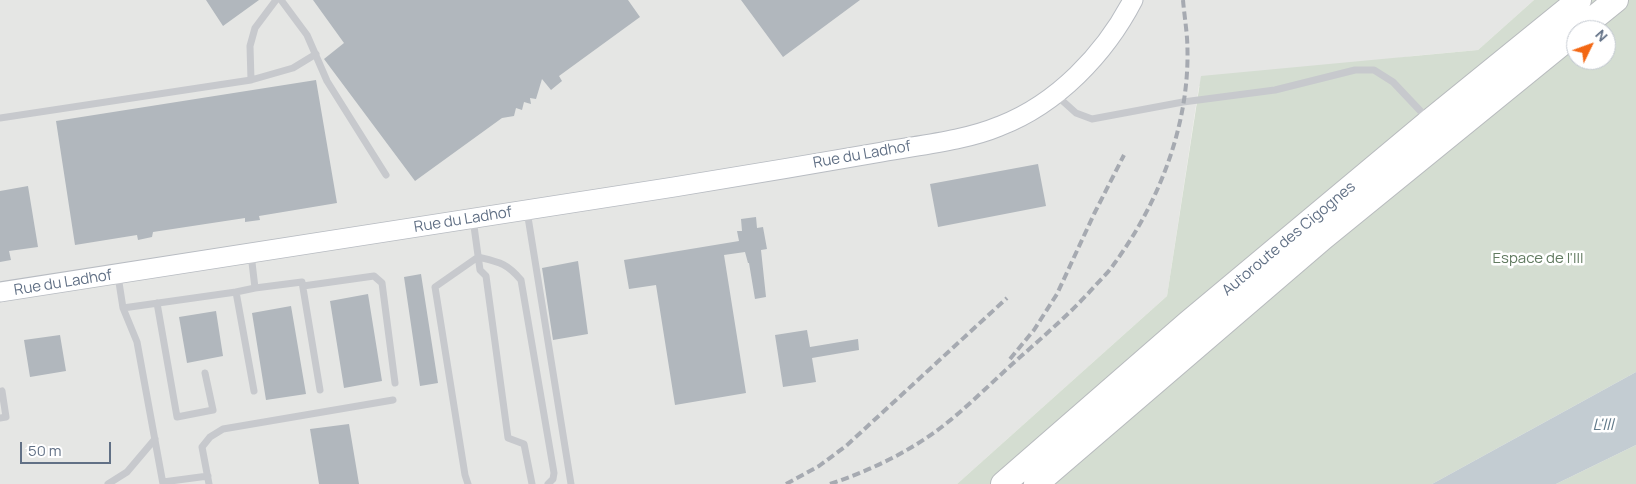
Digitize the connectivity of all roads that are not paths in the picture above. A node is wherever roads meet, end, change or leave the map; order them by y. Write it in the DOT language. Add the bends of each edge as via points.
graph roads {
  1 [pos="276,0"];
  2 [pos="281,0"];
  3 [pos="1120,0"];
  4 [pos="1132,0"];
  5 [pos="1579,0"];
  6 [pos="1616,0"];
  7 [pos="1591,20"];
  8 [pos="1566,40"];
  9 [pos="316,54"];
  10 [pos="251,80"];
  11 [pos="1055,94"];
  12 [pos="0,118"];
  13 [pos="1430,121"];
  14 [pos="925,144"];
  15 [pos="386,175"];
  16 [pos="527,210"];
  17 [pos="473,218"];
  18 [pos="251,253"];
  19 [pos="478,257"];
  20 [pos="118,274"];
  21 [pos="302,286"];
  22 [pos="255,288"];
  23 [pos="0,292"];
  24 [pos="236,292"];
  25 [pos="157,304"];
  26 [pos="123,308"];
  27 [pos="205,373"];
  28 [pos="395,383"];
  29 [pos="254,390"];
  30 [pos="320,390"];
  31 [pos="0,392"];
  32 [pos="393,400"];
  33 [pos="0,418"];
  34 [pos="155,439"];
  35 [pos="208,480"];
  36 [pos="163,483"];
  37 [pos="108,484"];
  38 [pos="468,484"];
  39 [pos="532,484"];
  40 [pos="548,484"];
  41 [pos="571,484"];
  42 [pos="1003,484"];
  43 [pos="1036,484"];
  1 -- 10 [label="lane" via="255,28 250,46"];
  2 -- 9 [label="lane"];
  3 -- 14 [label="main road, Rue du Ladhof" via="1092,42 1046,87 996,119"];
  4 -- 11 [label="main road, Rue du Ladhof" via="1098,54"];
  5 -- 13 [label="highway, Autoroute des Cigognes"];
  6 -- 7 [label="highway, Autoroute des Cigognes"];
  8 -- 43 [label="highway, Autoroute des Cigognes" via="1317,243"];
  9 -- 10 [label="lane" via="293,68"];
  9 -- 15 [label="lane" via="327,80"];
  10 -- 12 [label="lane"];
  11 -- 13 [label="lane" via="1076,113 1092,119 1274,90 1355,70 1374,70 1393,82"];
  11 -- 14 [label="main road, Rue du Ladhof" via="1036,108 1000,126"];
  13 -- 42 [label="highway, Autoroute des Cigognes" via="1188,323"];
  14 -- 16 [label="main road, Rue du Ladhof"];
  16 -- 17 [label="main road, Rue du Ladhof"];
  16 -- 41 [label="lane"];
  17 -- 18 [label="main road, Rue du Ladhof"];
  17 -- 19 [label="lane"];
  18 -- 20 [label="main road, Rue du Ladhof"];
  18 -- 22 [label="lane"];
  19 -- 38 [label="lane" via="435,287"];
  19 -- 39 [label="lane" via="480,270 486,276 508,438 524,444"];
  19 -- 40 [label="lane" via="502,262 521,280 554,473"];
  20 -- 23 [label="main road, Rue du Ladhof"];
  20 -- 26 [label="lane"];
  21 -- 22 [label="lane" via="302,282"];
  21 -- 28 [label="lane" via="374,276 382,283"];
  21 -- 30 [label="lane"];
  22 -- 24 [label="lane"];
  24 -- 25 [label="lane"];
  24 -- 29 [label="lane"];
  25 -- 26 [label="lane"];
  25 -- 27 [label="lane" via="177,416 213,410"];
  26 -- 34 [label="lane" via="137,342"];
  31 -- 33 [label="lane" via="6,417"];
  32 -- 35 [label="lane" via="223,430 210,437 202,448"];
  34 -- 36 [label="lane"];
  34 -- 37 [label="lane" via="127,472"];
  35 -- 36 [label="lane"];
}
